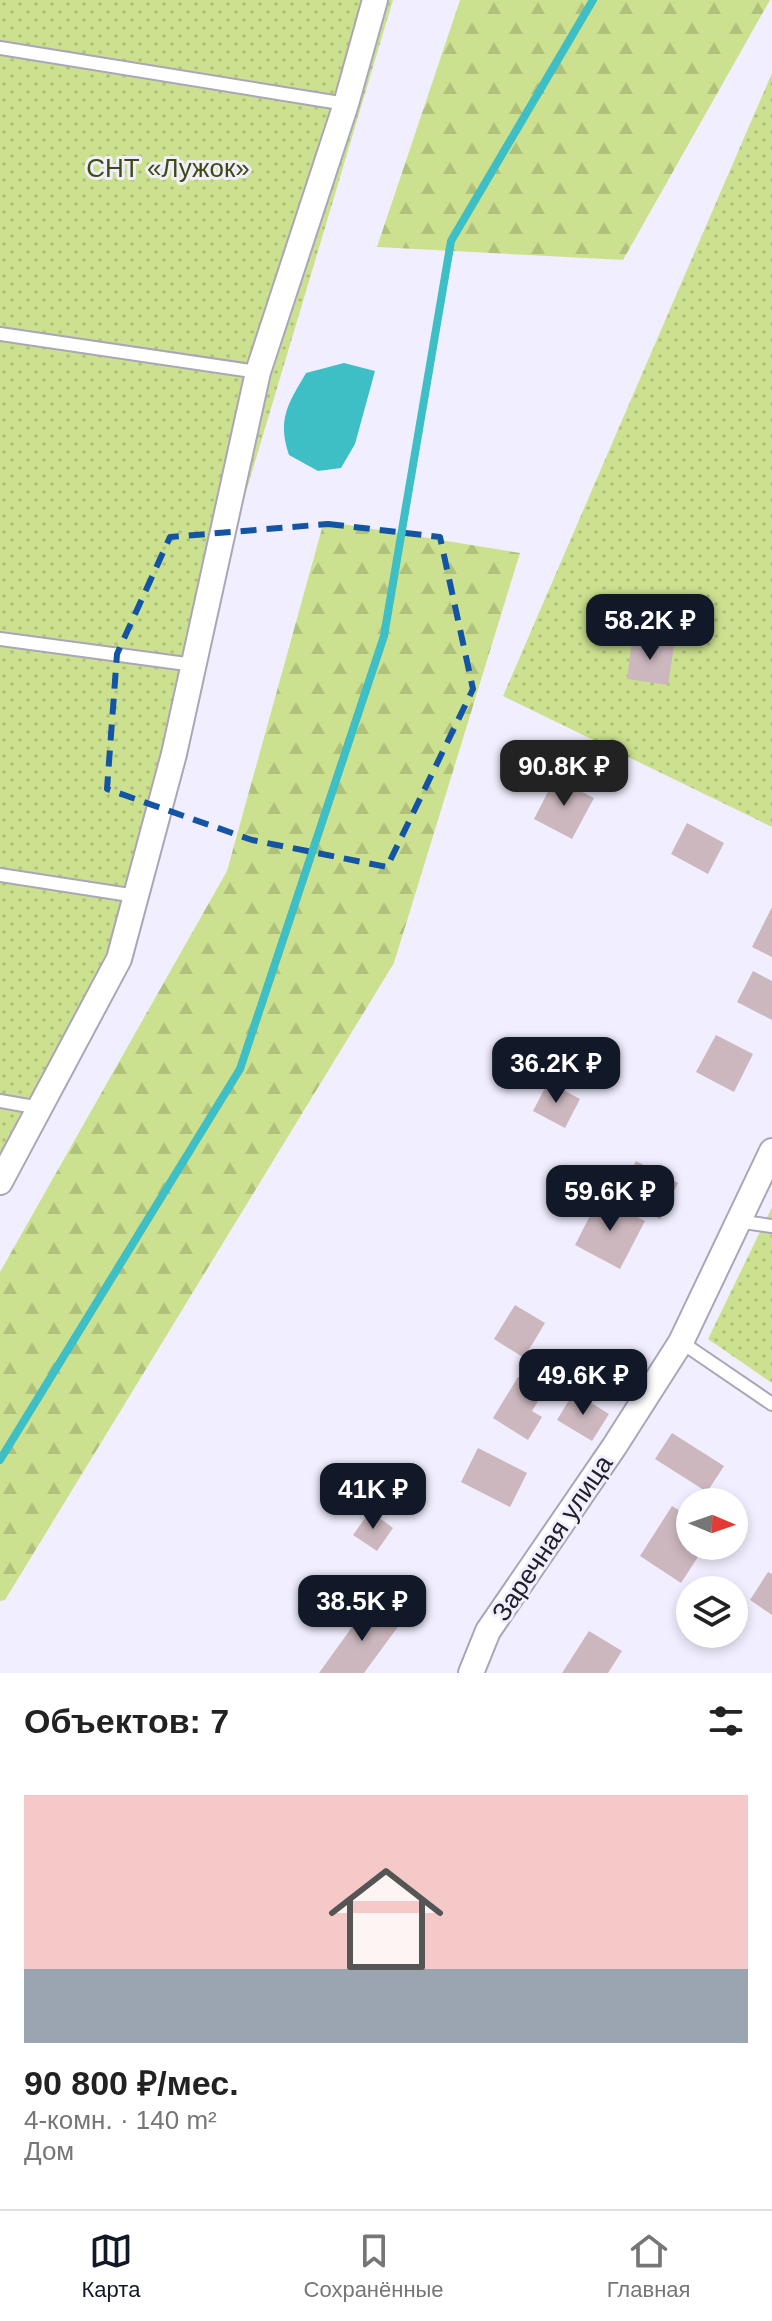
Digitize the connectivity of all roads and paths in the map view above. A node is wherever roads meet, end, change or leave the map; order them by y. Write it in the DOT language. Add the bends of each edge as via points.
graph roads {
  1 [pos="375,0"];
  2 [pos="0,48"];
  3 [pos="346,104"];
  4 [pos="0,334"];
  5 [pos="258,372"];
  6 [pos="0,639"];
  7 [pos="194,665"];
  8 [pos="0,875"];
  9 [pos="136,896"];
  10 [pos="0,1101"];
  11 [pos="40,1108"];
  12 [pos="772,1151"];
  13 [pos="0,1182"];
  14 [pos="737,1221"];
  15 [pos="772,1226"];
  16 [pos="681,1342"];
  17 [pos="772,1404"];
  18 [pos="471,1673"];
  1 -- 3 [label="street"];
  2 -- 3 [label="lane"];
  3 -- 5 [label="street"];
  4 -- 5 [label="lane"];
  5 -- 7 [label="street"];
  6 -- 7 [label="lane"];
  7 -- 9 [label="street"];
  8 -- 9 [label="lane"];
  9 -- 11 [label="street" via="119,959"];
  10 -- 11 [label="lane"];
  11 -- 13 [label="street"];
  12 -- 14 [label="street, Заречная улица"];
  14 -- 15 [label="lane"];
  14 -- 16 [label="street, Заречная улица"];
  16 -- 17 [label="lane"];
  16 -- 18 [label="street, Заречная улица" via="488,1631"];
}
